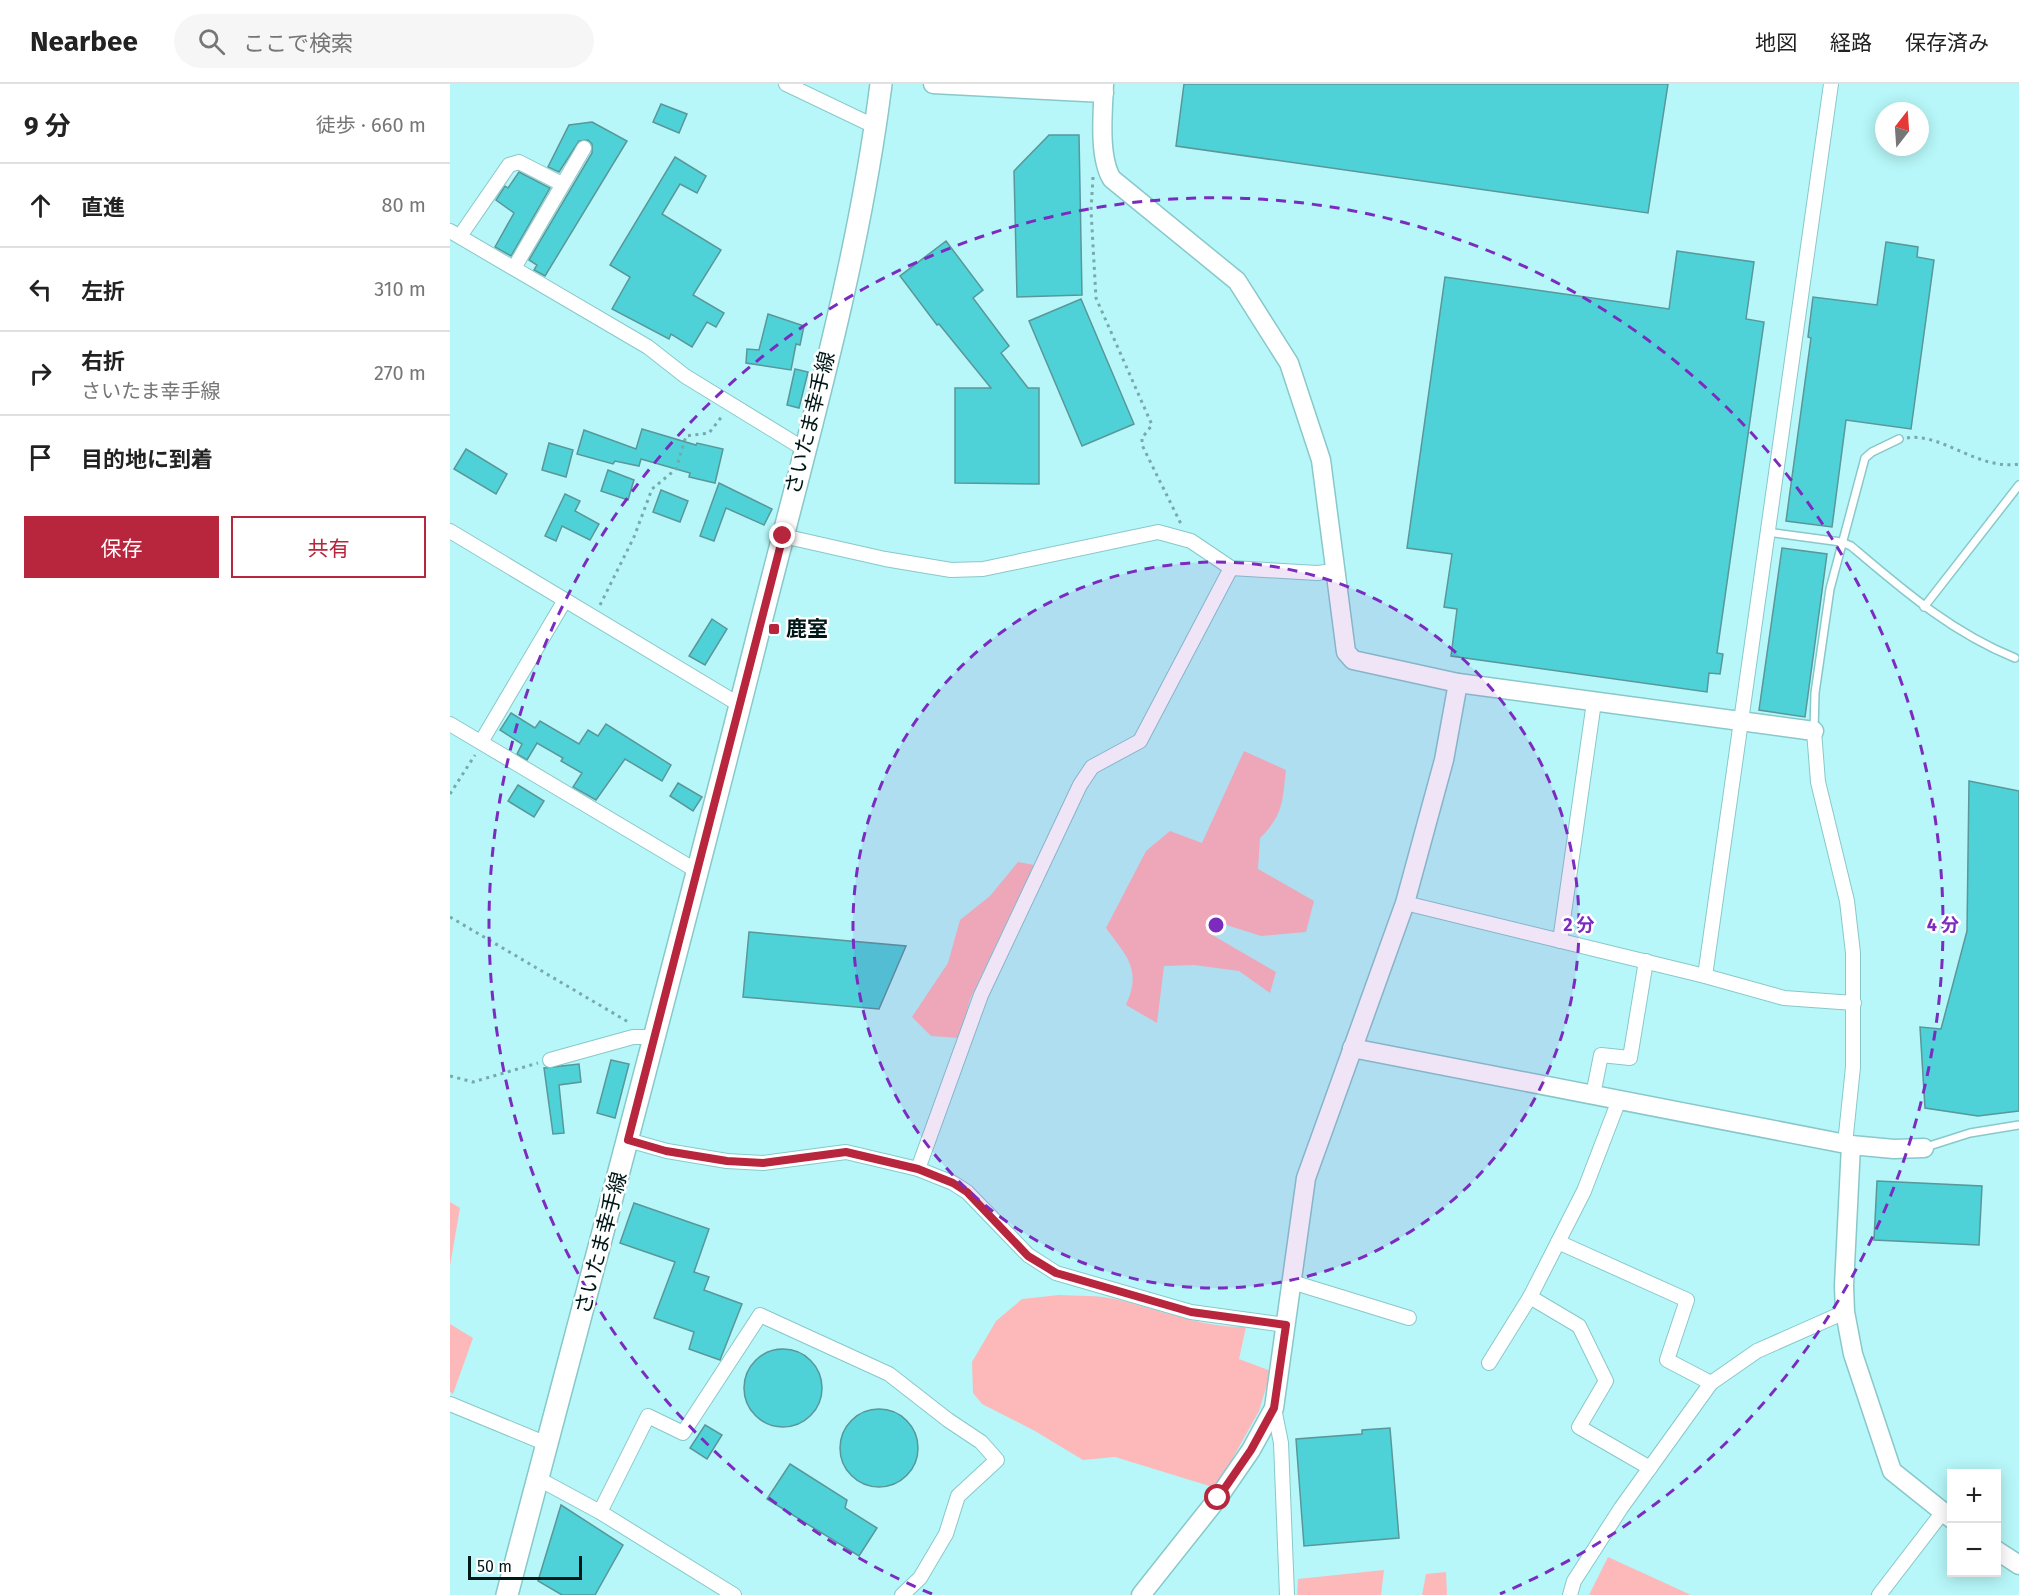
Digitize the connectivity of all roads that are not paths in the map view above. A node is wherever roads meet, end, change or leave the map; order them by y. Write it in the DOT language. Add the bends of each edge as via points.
graph roads {
  1 [pos="786,84"];
  2 [pos="881,84"];
  3 [pos="933,84"];
  4 [pos="1831,84"];
  5 [pos="1104,88"];
  6 [pos="876,127"];
  7 [pos="584,148"];
  8 [pos="562,184"];
  9 [pos="455,234"];
  10 [pos="514,268"];
  11 [pos="1899,440"];
  12 [pos="804,449"];
  13 [pos="2019,485"];
  14 [pos="450,531"];
  15 [pos="1767,531"];
  16 [pos="783,536"];
  17 [pos="1841,542"];
  18 [pos="1231,568"];
  19 [pos="1334,571"];
  20 [pos="565,600"];
  21 [pos="1924,607"];
  22 [pos="2015,658"];
  23 [pos="1458,683"];
  24 [pos="1594,702"];
  25 [pos="740,705"];
  26 [pos="1739,721"];
  27 [pos="450,724"];
  28 [pos="1814,731"];
  29 [pos="482,743"];
  30 [pos="697,871"];
  31 [pos="1404,903"];
  32 [pos="1560,941"];
  33 [pos="1646,961"];
  34 [pos="1705,976"];
  35 [pos="1854,1003"];
  36 [pos="655,1037"];
  37 [pos="1352,1048"];
  38 [pos="550,1060"];
  39 [pos="1593,1095"];
  40 [pos="1619,1100"];
  41 [pos="2019,1125"];
  42 [pos="628,1140"];
  43 [pos="1848,1144"];
  44 [pos="1924,1148"];
  45 [pos="918,1169"];
  46 [pos="1558,1242"];
  47 [pos="1292,1282"];
  48 [pos="1530,1297"];
  49 [pos="1845,1312"];
  50 [pos="1408,1317"];
  51 [pos="1286,1325"];
  52 [pos="1489,1363"];
  53 [pos="1711,1383"];
  54 [pos="450,1404"];
  55 [pos="1274,1408"];
  56 [pos="547,1443"];
  57 [pos="1650,1467"];
  58 [pos="537,1478"];
  59 [pos="600,1512"];
  60 [pos="1947,1516"];
  61 [pos="2001,1553"];
  62 [pos="2019,1565"];
  63 [pos="507,1595"];
  64 [pos="734,1595"];
  65 [pos="902,1595"];
  66 [pos="1141,1595"];
  67 [pos="1287,1595"];
  68 [pos="1570,1595"];
  69 [pos="1879,1595"];
  1 -- 6 [label="street"];
  2 -- 6 [label="main road, さいたま幸手線"];
  3 -- 5 [label="street"];
  4 -- 15 [label="street"];
  5 -- 19 [label="street" via="1104,156 1112,179 1237,281 1289,363 1321,460"];
  6 -- 12 [label="main road, さいたま幸手線" via="862,210"];
  7 -- 8 [label="street"];
  8 -- 9 [label="street" via="519,162 509,165"];
  8 -- 10 [label="street"];
  9 -- 10 [label="street"];
  10 -- 12 [label="street" via="648,347 685,376"];
  11 -- 17 [label="lane" via="1865,458"];
  12 -- 16 [label="main road, さいたま幸手線"];
  13 -- 21 [label="lane"];
  14 -- 20 [label="street"];
  15 -- 17 [label="lane"];
  15 -- 26 [label="street"];
  16 -- 18 [label="street" via="951,570 982,569 1158,532 1182,537"];
  16 -- 25 [label="main road, さいたま幸手線"];
  17 -- 21 [label="lane" via="1851,546"];
  17 -- 28 [label="lane" via="1816,681"];
  18 -- 19 [label="street"];
  18 -- 45 [label="street" via="1140,741 1092,767 1080,785 981,995"];
  19 -- 23 [label="street" via="1346,652 1353,660"];
  20 -- 25 [label="street"];
  20 -- 29 [label="street"];
  21 -- 22 [label="lane" via="1979,644"];
  23 -- 24 [label="street"];
  23 -- 31 [label="street" via="1444,760"];
  24 -- 26 [label="street"];
  24 -- 32 [label="street"];
  25 -- 30 [label="main road, さいたま幸手線"];
  26 -- 28 [label="street"];
  26 -- 34 [label="street"];
  27 -- 29 [label="street"];
  28 -- 35 [label="street" via="1818,782 1847,901"];
  29 -- 30 [label="street"];
  30 -- 36 [label="main road, さいたま幸手線"];
  31 -- 32 [label="street"];
  31 -- 37 [label="street"];
  32 -- 33 [label="street"];
  33 -- 34 [label="street"];
  33 -- 39 [label="street" via="1630,1058 1601,1055"];
  34 -- 35 [label="street" via="1784,998"];
  35 -- 43 [label="street"];
  36 -- 38 [label="street" via="633,1037"];
  36 -- 42 [label="main road, さいたま幸手線"];
  37 -- 39 [label="street"];
  37 -- 47 [label="street" via="1306,1178"];
  39 -- 40 [label="street"];
  40 -- 43 [label="street"];
  40 -- 46 [label="street" via="1584,1191"];
  41 -- 44 [label="lane" via="1970,1133"];
  42 -- 45 [label="street" via="727,1161 763,1163 846,1152"];
  42 -- 56 [label="main road, さいたま幸手線"];
  43 -- 44 [label="street"];
  43 -- 49 [label="street"];
  45 -- 51 [label="street" via="967,1192 1028,1256 1056,1273 1191,1312"];
  46 -- 48 [label="street"];
  46 -- 53 [label="street" via="1687,1300 1667,1360"];
  47 -- 50 [label="street"];
  47 -- 51 [label="street"];
  48 -- 52 [label="street"];
  48 -- 57 [label="street" via="1579,1326 1606,1381 1579,1427"];
  49 -- 53 [label="street" via="1757,1352"];
  49 -- 60 [label="street" via="1852,1354 1892,1471"];
  51 -- 55 [label="street"];
  53 -- 57 [label="street"];
  54 -- 56 [label="street"];
  55 -- 66 [label="street" via="1218,1498"];
  55 -- 67 [label="street" via="1281,1443"];
  56 -- 58 [label="main road, さいたま幸手線"];
  57 -- 68 [label="street" via="1574,1581"];
  58 -- 59 [label="street"];
  58 -- 63 [label="main road, さいたま幸手線"];
  59 -- 64 [label="street"];
  59 -- 65 [label="street" via="648,1416 683,1433 760,1315 889,1374 981,1442 997,1460 957,1496 946,1534 920,1578"];
  60 -- 69 [label="street"];
  61 -- 62 [label="street"];
}
